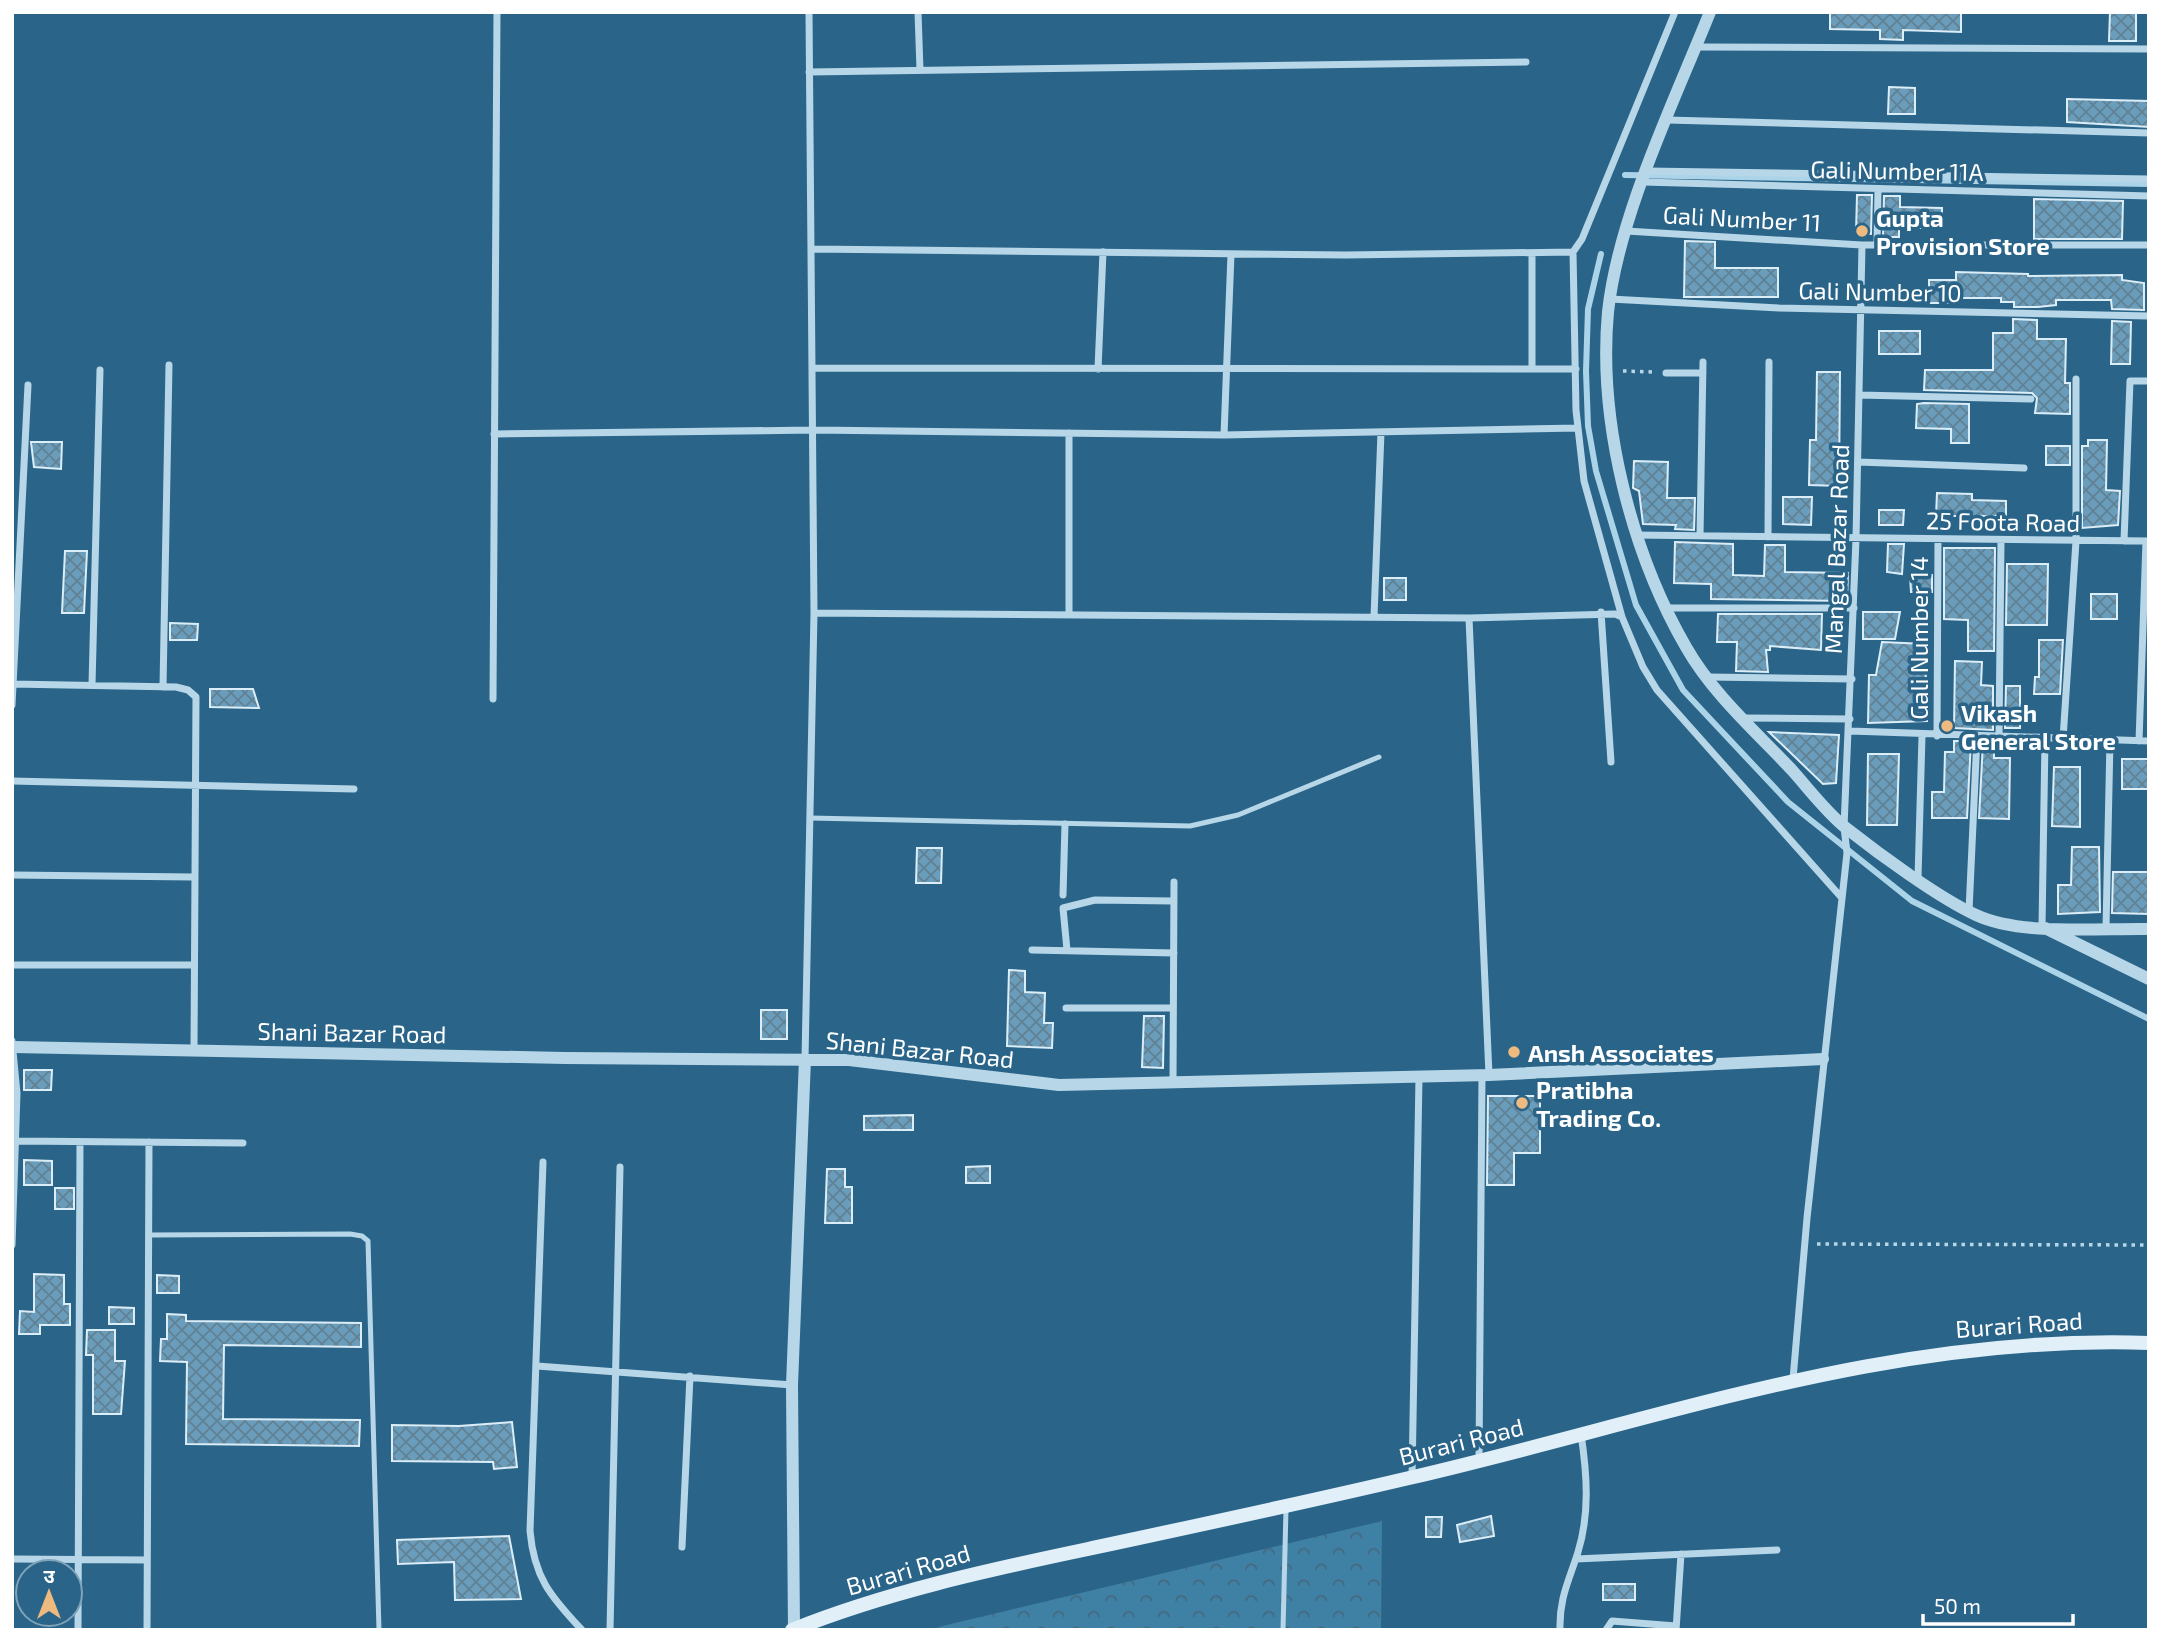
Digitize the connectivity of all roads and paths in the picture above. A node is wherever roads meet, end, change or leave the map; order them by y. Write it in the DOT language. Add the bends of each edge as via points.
graph roads {
  1 [pos="497,12"];
  2 [pos="808,12"];
  3 [pos="918,12"];
  4 [pos="1675,12"];
  5 [pos="1710,12"];
  6 [pos="1696,47"];
  7 [pos="2149,48"];
  8 [pos="1527,62"];
  9 [pos="920,70"];
  10 [pos="810,72"];
  11 [pos="1667,120"];
  12 [pos="2149,133"];
  13 [pos="1645,176"];
  14 [pos="2149,179"];
  15 [pos="1878,190"];
  16 [pos="2149,196"];
  17 [pos="1626,231"];
  18 [pos="1862,244"];
  19 [pos="1877,244"];
  20 [pos="2149,245"];
  21 [pos="812,249"];
  22 [pos="1102,252"];
  23 [pos="1573,252"];
  24 [pos="1532,253"];
  25 [pos="1231,254"];
  26 [pos="1610,299"];
  27 [pos="1861,309"];
  28 [pos="2149,316"];
  29 [pos="1703,362"];
  30 [pos="1769,362"];
  31 [pos="169,365"];
  32 [pos="814,368"];
  33 [pos="1098,369"];
  34 [pos="1227,369"];
  35 [pos="1532,369"];
  36 [pos="1576,369"];
  37 [pos="100,370"];
  38 [pos="1609,370"];
  39 [pos="1666,373"];
  40 [pos="1703,373"];
  41 [pos="2076,379"];
  42 [pos="2149,381"];
  43 [pos="29,385"];
  44 [pos="1859,395"];
  45 [pos="2031,399"];
  46 [pos="1578,428"];
  47 [pos="814,430"];
  48 [pos="1381,432"];
  49 [pos="1069,433"];
  50 [pos="494,434"];
  51 [pos="1224,435"];
  52 [pos="1858,462"];
  53 [pos="2024,468"];
  54 [pos="1636,535"];
  55 [pos="1700,536"];
  56 [pos="1768,537"];
  57 [pos="1856,539"];
  58 [pos="1938,540"];
  59 [pos="2001,540"];
  60 [pos="2076,541"];
  61 [pos="2124,541"];
  62 [pos="2148,541"];
  63 [pos="1668,608"];
  64 [pos="1854,608"];
  65 [pos="1601,612"];
  66 [pos="814,613"];
  67 [pos="1069,614"];
  68 [pos="1374,617"];
  69 [pos="1622,617"];
  70 [pos="1469,618"];
  71 [pos="1707,677"];
  72 [pos="1852,679"];
  73 [pos="13,684"];
  74 [pos="92,685"];
  75 [pos="163,687"];
  76 [pos="493,699"];
  77 [pos="12,705"];
  78 [pos="1743,718"];
  79 [pos="1850,719"];
  80 [pos="1850,731"];
  81 [pos="1922,736"];
  82 [pos="1937,736"];
  83 [pos="1977,737"];
  84 [pos="1999,738"];
  85 [pos="2045,739"];
  86 [pos="2063,739"];
  87 [pos="2110,740"];
  88 [pos="2139,741"];
  89 [pos="2149,741"];
  90 [pos="1380,757"];
  91 [pos="1611,762"];
  92 [pos="12,781"];
  93 [pos="197,784"];
  94 [pos="354,789"];
  95 [pos="810,818"];
  96 [pos="1065,824"];
  97 [pos="1844,827"];
  98 [pos="12,875"];
  99 [pos="193,877"];
  100 [pos="1918,878"];
  101 [pos="1174,882"];
  102 [pos="1063,895"];
  103 [pos="1841,897"];
  104 [pos="1173,901"];
  105 [pos="1969,911"];
  106 [pos="2042,927"];
  107 [pos="2106,928"];
  108 [pos="2149,929"];
  109 [pos="1032,950"];
  110 [pos="1067,950"];
  111 [pos="1174,953"];
  112 [pos="12,965"];
  113 [pos="193,965"];
  114 [pos="2149,979"];
  115 [pos="1066,1008"];
  116 [pos="1173,1008"];
  117 [pos="12,1041"];
  118 [pos="12,1047"];
  119 [pos="194,1049"];
  120 [pos="805,1059"];
  121 [pos="1823,1059"];
  122 [pos="1486,1075"];
  123 [pos="1419,1077"];
  124 [pos="1173,1083"];
  125 [pos="17,1141"];
  126 [pos="80,1142"];
  127 [pos="149,1142"];
  128 [pos="243,1143"];
  129 [pos="543,1162"];
  130 [pos="620,1167"];
  131 [pos="148,1235"];
  132 [pos="1805,1244"];
  133 [pos="12,1245"];
  134 [pos="2149,1245"];
  135 [pos="2149,1343"];
  136 [pos="537,1366"];
  137 [pos="616,1370"];
  138 [pos="690,1376"];
  139 [pos="1793,1379"];
  140 [pos="792,1385"];
  141 [pos="1581,1434"];
  142 [pos="1479,1461"];
  143 [pos="1412,1478"];
  144 [pos="1286,1506"];
  145 [pos="682,1546"];
  146 [pos="1777,1550"];
  147 [pos="1681,1554"];
  148 [pos="79,1558"];
  149 [pos="1576,1559"];
  150 [pos="84,1560"];
  151 [pos="147,1560"];
  152 [pos="1676,1628"];
  153 [pos="793,1629"];
  154 [pos="148,1630"];
  155 [pos="379,1630"];
  156 [pos="582,1630"];
  157 [pos="610,1630"];
  158 [pos="1283,1630"];
  159 [pos="1560,1630"];
  160 [pos="1606,1630"];
  1 -- 50 [label="street"];
  2 -- 10 [label="street"];
  3 -- 9 [label="street"];
  4 -- 23 [label="street"];
  5 -- 6 [label="street"];
  6 -- 7 [label="street"];
  6 -- 11 [label="street"];
  8 -- 9 [label="street"];
  9 -- 10 [label="street"];
  10 -- 21 [label="street"];
  11 -- 12 [label="street"];
  11 -- 13 [label="street"];
  13 -- 14 [label="street"];
  13 -- 15 [label="street, Gali Number 11A"];
  13 -- 17 [label="street"];
  15 -- 16 [label="street, Gali Number 11A"];
  15 -- 19 [label="street"];
  17 -- 18 [label="street, Gali Number 11"];
  17 -- 26 [label="street"];
  18 -- 19 [label="street, Gali Number 11"];
  18 -- 27 [label="street, Mangal Bazar Road"];
  19 -- 20 [label="street, Gali Number 11"];
  21 -- 22 [label="street"];
  21 -- 32 [label="street"];
  22 -- 25 [label="street"];
  22 -- 33 [label="street"];
  23 -- 24 [label="street"];
  23 -- 36 [label="street"];
  24 -- 25 [label="street"];
  24 -- 35 [label="street"];
  25 -- 34 [label="street"];
  26 -- 27 [label="street, Gali Number 10"];
  26 -- 38 [label="street"];
  27 -- 28 [label="street, Gali Number 10"];
  27 -- 44 [label="street, Mangal Bazar Road"];
  29 -- 40 [label="street"];
  30 -- 56 [label="street"];
  31 -- 75 [label="street"];
  32 -- 33 [label="street"];
  32 -- 47 [label="street"];
  33 -- 34 [label="street"];
  34 -- 35 [label="street"];
  34 -- 51 [label="street"];
  35 -- 36 [label="street"];
  36 -- 46 [label="street"];
  37 -- 74 [label="street"];
  38 -- 39 [label="path"];
  38 -- 54 [label="street" via="1616,456"];
  39 -- 40 [label="street"];
  40 -- 55 [label="street"];
  41 -- 60 [label="street"];
  42 -- 61 [label="street" via="2130,381"];
  43 -- 73 [label="street"];
  44 -- 45 [label="street"];
  44 -- 52 [label="street, Mangal Bazar Road"];
  46 -- 48 [label="street"];
  46 -- 69 [label="street" via="1584,481"];
  47 -- 49 [label="street"];
  47 -- 50 [label="street"];
  47 -- 66 [label="street"];
  48 -- 51 [label="street"];
  48 -- 68 [label="street"];
  49 -- 51 [label="street"];
  49 -- 67 [label="street"];
  50 -- 76 [label="street"];
  52 -- 53 [label="street"];
  52 -- 57 [label="street, Mangal Bazar Road"];
  54 -- 55 [label="street, 25 Foota Road"];
  54 -- 63 [label="street"];
  55 -- 56 [label="street, 25 Foota Road"];
  56 -- 57 [label="street, 25 Foota Road"];
  57 -- 58 [label="street, 25 Foota Road"];
  57 -- 64 [label="street, Mangal Bazar Road"];
  58 -- 59 [label="street, 25 Foota Road"];
  58 -- 82 [label="street, Gali Number 14"];
  59 -- 60 [label="street, 25 Foota Road"];
  59 -- 84 [label="street"];
  60 -- 61 [label="street, 25 Foota Road"];
  60 -- 86 [label="street"];
  61 -- 62 [label="street, 25 Foota Road"];
  62 -- 88 [label="street"];
  63 -- 64 [label="street"];
  63 -- 71 [label="street" via="1685,647"];
  64 -- 72 [label="street, Mangal Bazar Road"];
  65 -- 69 [label="street"];
  65 -- 70 [label="street"];
  65 -- 91 [label="street"];
  66 -- 67 [label="street"];
  66 -- 95 [label="street"];
  67 -- 68 [label="street"];
  68 -- 70 [label="street"];
  69 -- 103 [label="street" via="1657,690"];
  70 -- 122 [label="street"];
  71 -- 72 [label="street"];
  71 -- 78 [label="street"];
  72 -- 79 [label="street, Mangal Bazar Road"];
  73 -- 74 [label="street"];
  73 -- 77 [label="street"];
  74 -- 75 [label="street"];
  75 -- 93 [label="street" via="188,690 196,697"];
  78 -- 79 [label="street"];
  78 -- 97 [label="street"];
  79 -- 80 [label="street, Mangal Bazar Road"];
  80 -- 81 [label="street"];
  80 -- 97 [label="street, Mangal Bazar Road"];
  81 -- 82 [label="street"];
  81 -- 100 [label="street"];
  82 -- 83 [label="street"];
  83 -- 84 [label="street"];
  83 -- 105 [label="street"];
  84 -- 85 [label="street"];
  85 -- 86 [label="street"];
  85 -- 106 [label="street"];
  86 -- 87 [label="street"];
  87 -- 88 [label="street"];
  87 -- 107 [label="street"];
  88 -- 89 [label="street"];
  90 -- 96 [label="lane" via="1238,815 1190,826"];
  92 -- 93 [label="street"];
  93 -- 94 [label="street"];
  93 -- 99 [label="street"];
  95 -- 96 [label="lane"];
  95 -- 120 [label="street"];
  96 -- 102 [label="street"];
  97 -- 100 [label="street"];
  97 -- 103 [label="street, Mangal Bazar Road" via="1847,853"];
  98 -- 99 [label="street"];
  99 -- 113 [label="street"];
  100 -- 105 [label="street"];
  101 -- 104 [label="street"];
  103 -- 121 [label="street, Mangal Bazar Road"];
  104 -- 110 [label="street" via="1095,900 1063,908"];
  104 -- 111 [label="street"];
  105 -- 106 [label="street"];
  106 -- 107 [label="street"];
  106 -- 114 [label="street"];
  107 -- 108 [label="street"];
  109 -- 110 [label="street"];
  110 -- 111 [label="street"];
  111 -- 116 [label="street"];
  112 -- 113 [label="street"];
  113 -- 119 [label="street"];
  115 -- 116 [label="street"];
  116 -- 124 [label="street"];
  117 -- 118 [label="street"];
  118 -- 119 [label="street, Shani Bazar Road"];
  118 -- 125 [label="street"];
  119 -- 120 [label="street, Shani Bazar Road"];
  120 -- 124 [label="street, Shani Bazar Road" via="849,1059 1059,1085"];
  120 -- 140 [label="street"];
  121 -- 122 [label="street, Shani Bazar Road"];
  121 -- 132 [label="street, Mangal Bazar Road"];
  122 -- 123 [label="street, Shani Bazar Road"];
  122 -- 142 [label="street"];
  123 -- 124 [label="street, Shani Bazar Road"];
  123 -- 143 [label="street"];
  125 -- 126 [label="street"];
  125 -- 133 [label="street"];
  126 -- 127 [label="street"];
  126 -- 148 [label="street"];
  127 -- 128 [label="street"];
  127 -- 131 [label="street"];
  129 -- 136 [label="street"];
  130 -- 137 [label="street"];
  131 -- 151 [label="street"];
  131 -- 155 [label="lane" via="350,1234 368,1241"];
  132 -- 134 [label="path"];
  132 -- 139 [label="street, Mangal Bazar Road"];
  135 -- 139 [label="main road, Burari Road" via="2044,1342 1964,1349"];
  136 -- 137 [label="street"];
  136 -- 156 [label="street" via="532,1555 544,1586"];
  137 -- 138 [label="street"];
  137 -- 157 [label="street"];
  138 -- 140 [label="street"];
  138 -- 145 [label="street"];
  139 -- 141 [label="main road, Burari Road"];
  140 -- 153 [label="street"];
  141 -- 142 [label="main road, Burari Road"];
  141 -- 149 [label="street" via="1587,1489"];
  142 -- 143 [label="main road, Burari Road"];
  143 -- 144 [label="main road, Burari Road"];
  144 -- 153 [label="main road, Burari Road" via="969,1575"];
  144 -- 158 [label="lane"];
  146 -- 147 [label="street"];
  147 -- 149 [label="street"];
  147 -- 152 [label="street"];
  149 -- 159 [label="street" via="1563,1591"];
  150 -- 151 [label="street"];
  151 -- 154 [label="street"];
  152 -- 160 [label="street" via="1612,1621"];
}
